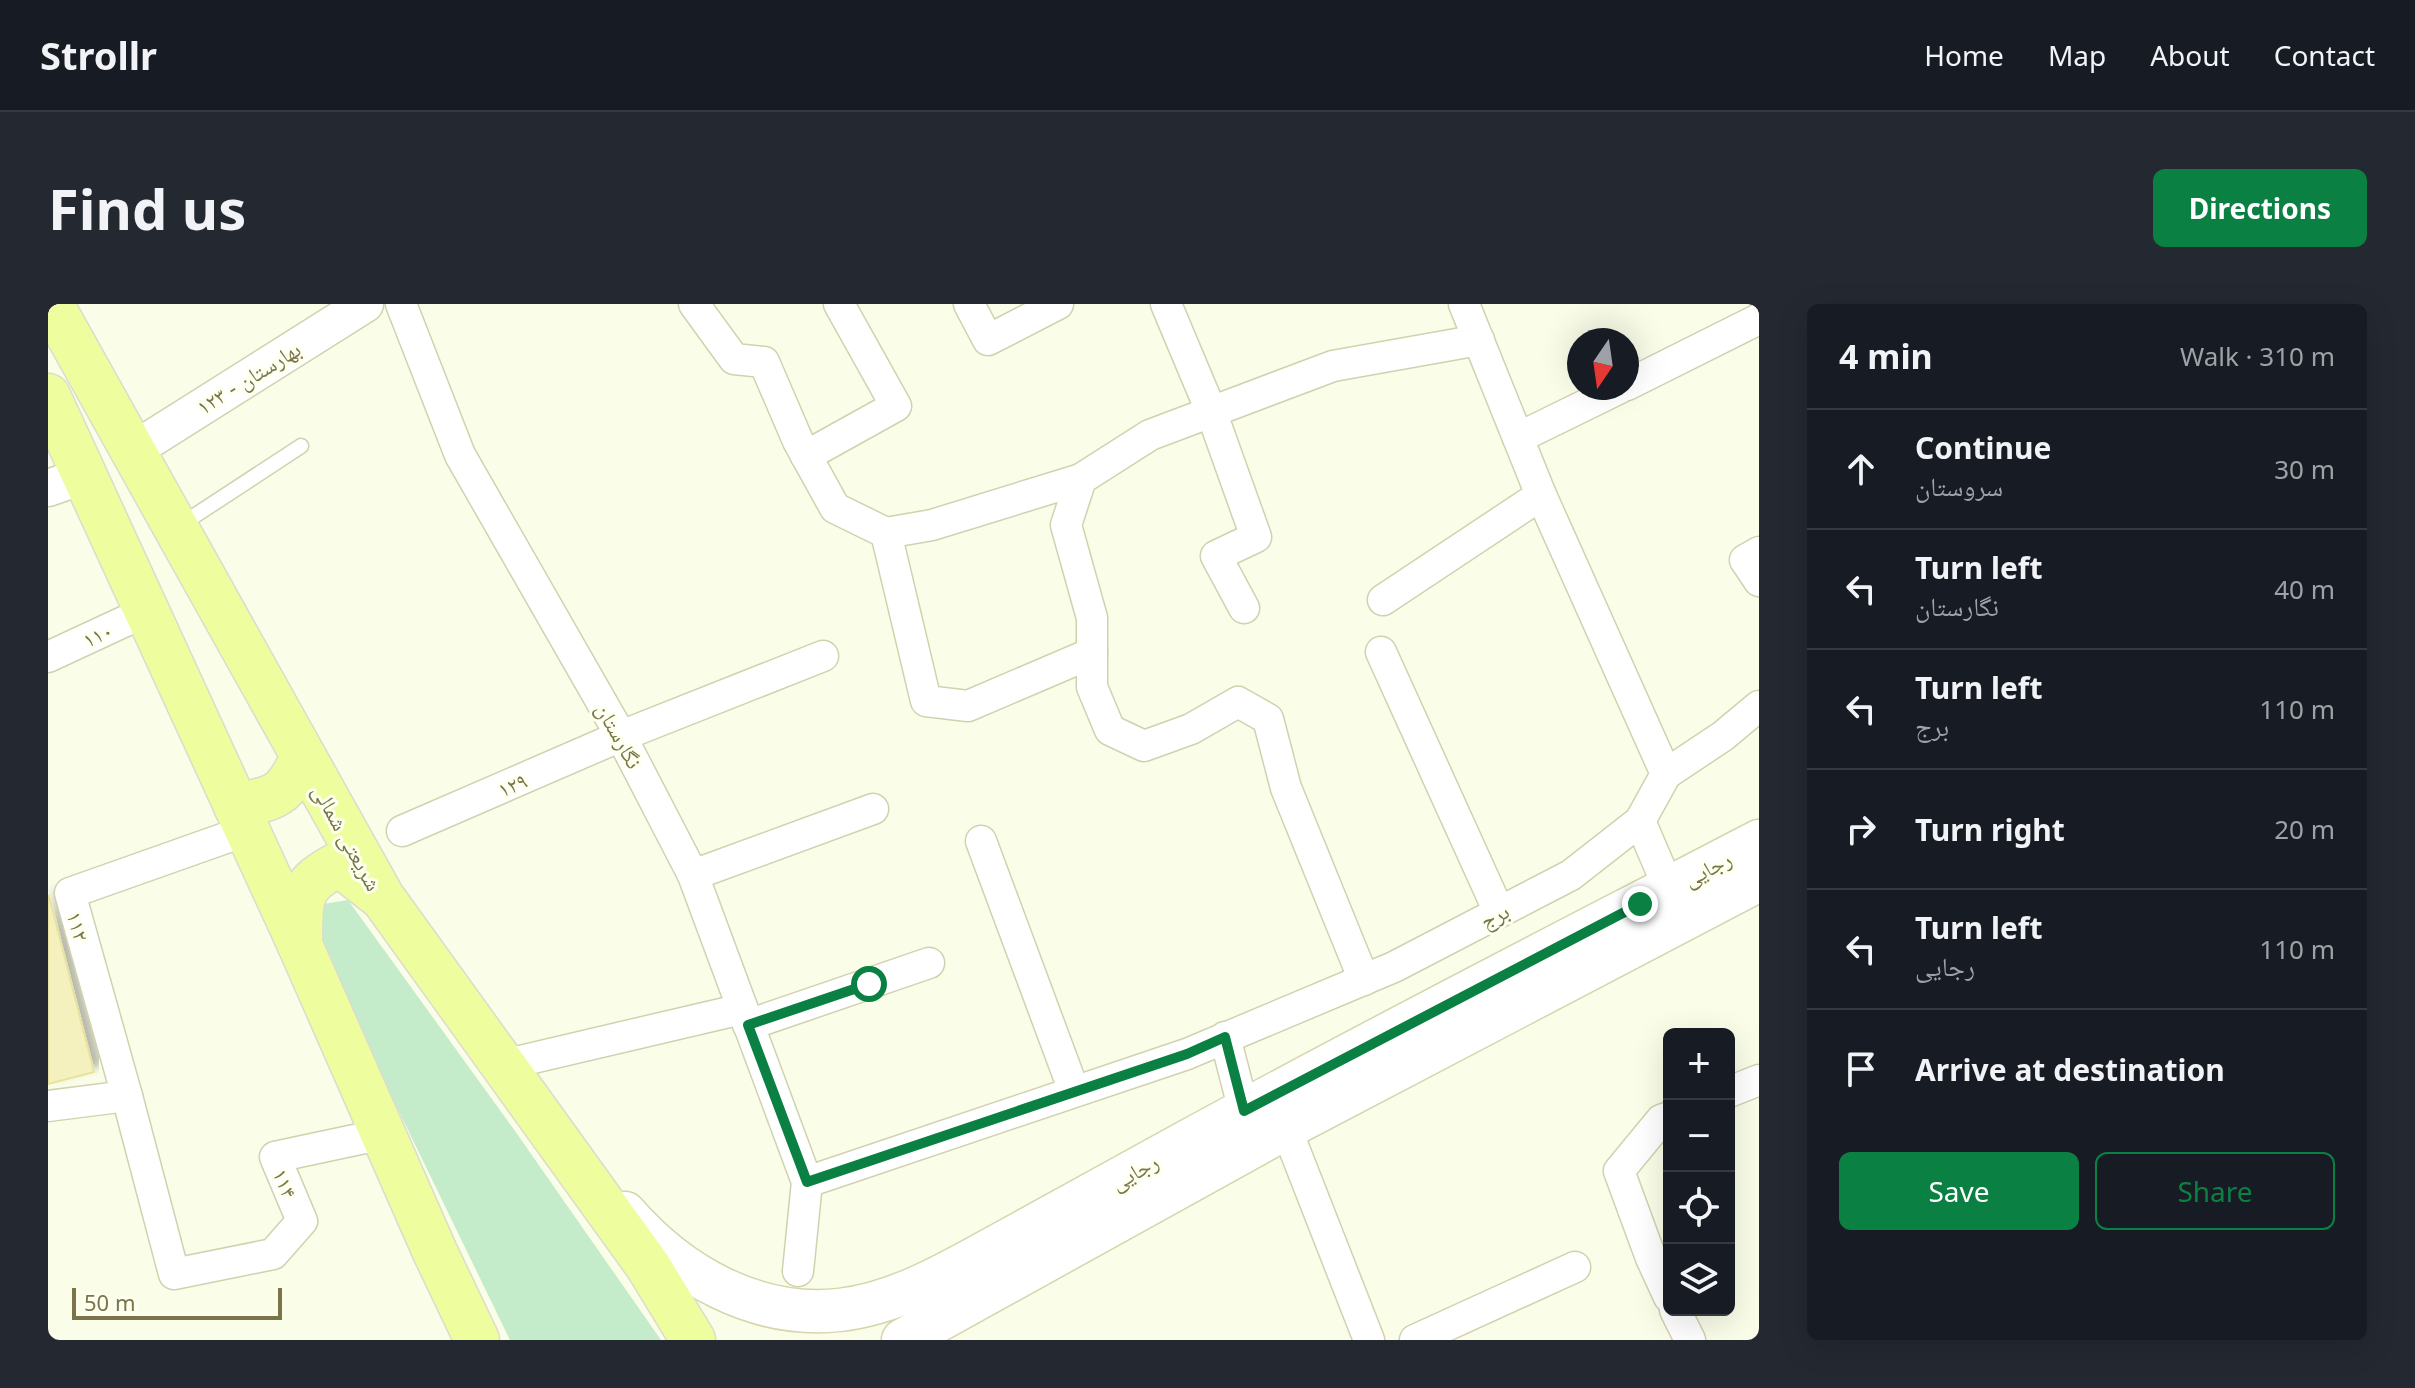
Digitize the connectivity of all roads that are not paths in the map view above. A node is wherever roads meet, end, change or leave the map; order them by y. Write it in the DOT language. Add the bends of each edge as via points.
graph roads {
  1 [pos="51,304"];
  2 [pos="401,304"];
  3 [pos="694,304"];
  4 [pos="839,304"];
  5 [pos="969,304"];
  6 [pos="1058,304"];
  7 [pos="1166,304"];
  8 [pos="1464,304"];
  9 [pos="351,308"];
  10 [pos="1759,319"];
  11 [pos="1479,340"];
  12 [pos="1639,379"];
  13 [pos="48,396"];
  14 [pos="1596,400"];
  15 [pos="1211,411"];
  16 [pos="1518,438"];
  17 [pos="301,446"];
  18 [pos="132,451"];
  19 [pos="806,456"];
  20 [pos="1081,479"];
  21 [pos="66,481"];
  22 [pos="1541,495"];
  23 [pos="175,528"];
  24 [pos="886,533"];
  25 [pos="1759,552"];
  26 [pos="1759,581"];
  27 [pos="1383,600"];
  28 [pos="1244,608"];
  29 [pos="147,611"];
  30 [pos="1381,652"];
  31 [pos="1092,653"];
  32 [pos="823,656"];
  33 [pos="48,657"];
  34 [pos="1759,706"];
  35 [pos="621,736"];
  36 [pos="303,757"];
  37 [pos="1666,774"];
  38 [pos="873,809"];
  39 [pos="242,818"];
  40 [pos="1640,821"];
  41 [pos="402,831"];
  42 [pos="981,841"];
  43 [pos="1759,841"];
  44 [pos="693,875"];
  45 [pos="1759,880"];
  46 [pos="1669,889"];
  47 [pos="382,897"];
  48 [pos="1499,912"];
  49 [pos="300,945"];
  50 [pos="929,963"];
  51 [pos="1364,980"];
  52 [pos="745,1017"];
  53 [pos="1225,1037"];
  54 [pos="503,1065"];
  55 [pos="1759,1080"];
  56 [pos="1735,1090"];
  57 [pos="1074,1091"];
  58 [pos="127,1096"];
  59 [pos="48,1106"];
  60 [pos="1244,1111"];
  61 [pos="536,1112"];
  62 [pos="1663,1119"];
  63 [pos="1286,1128"];
  64 [pos="383,1134"];
  65 [pos="807,1182"];
  66 [pos="1575,1267"];
  67 [pos="798,1271"];
  68 [pos="1663,1284"];
  69 [pos="840,1310"];
  70 [pos="1678,1316"];
  71 [pos="908,1338"];
  72 [pos="1420,1339"];
  73 [pos="477,1340"];
  74 [pos="693,1340"];
  75 [pos="792,1340"];
  76 [pos="1369,1340"];
  77 [pos="1690,1340"];
  1 -- 18 [label="main road, شریعتی شمالی"];
  2 -- 35 [label="street, نگارستان" via="460,455"];
  3 -- 19 [label="street" via="734,359 764,362"];
  4 -- 19 [label="street" via="896,406"];
  5 -- 6 [label="street" via="988,340"];
  7 -- 15 [label="street"];
  8 -- 11 [label="street"];
  9 -- 18 [label="street, بهارستان - ۱۲۳"];
  10 -- 12 [label="street"];
  11 -- 15 [label="street" via="1333,366"];
  11 -- 16 [label="street"];
  13 -- 21 [label="main road"];
  14 -- 16 [label="street"];
  15 -- 20 [label="street" via="1150,435"];
  15 -- 28 [label="street" via="1256,537 1216,556"];
  16 -- 22 [label="street"];
  17 -- 23 [label="lane"];
  18 -- 23 [label="main road, شریعتی شمالی"];
  19 -- 24 [label="street" via="835,508"];
  20 -- 24 [label="street" via="932,525"];
  20 -- 31 [label="street" via="1066,525 1092,618"];
  21 -- 29 [label="main road"];
  22 -- 27 [label="street"];
  22 -- 37 [label="street"];
  23 -- 36 [label="main road, شریعتی شمالی"];
  24 -- 31 [label="street" via="926,701 968,706"];
  25 -- 26 [label="street" via="1745,560"];
  29 -- 33 [label="street, ۱۱۰"];
  29 -- 39 [label="main road"];
  30 -- 48 [label="street"];
  31 -- 51 [label="street" via="1092,687 1110,730 1144,746 1191,729 1238,702 1268,719 1286,788"];
  32 -- 35 [label="street, ۱۲۹"];
  34 -- 37 [label="street"];
  35 -- 41 [label="street, ۱۲۹"];
  35 -- 44 [label="street, نگارستان"];
  36 -- 39 [label="main road" via="292,782"];
  36 -- 47 [label="main road, شریعتی شمالی"];
  37 -- 40 [label="street, برج"];
  38 -- 44 [label="street"];
  39 -- 49 [label="main road"];
  39 -- 58 [label="street, ۱۱۲" via="70,893"];
  40 -- 46 [label="street"];
  40 -- 48 [label="street, برج" via="1571,875"];
  42 -- 57 [label="street"];
  43 -- 46 [label="main road, رجایی"];
  44 -- 52 [label="street, نگارستان"];
  45 -- 63 [label="main road, رجایی"];
  46 -- 60 [label="main road, رجایی"];
  47 -- 49 [label="main road" via="339,864 317,875 301,896"];
  47 -- 54 [label="main road, شریعتی شمالی"];
  48 -- 51 [label="street, برج"];
  49 -- 64 [label="main road"];
  50 -- 52 [label="street"];
  51 -- 53 [label="street, برج"];
  52 -- 54 [label="street"];
  52 -- 65 [label="street, نگارستان"];
  53 -- 57 [label="street, برج"];
  53 -- 60 [label="street"];
  54 -- 61 [label="main road, شریعتی شمالی"];
  55 -- 56 [label="street"];
  57 -- 65 [label="street, برج"];
  58 -- 59 [label="street"];
  58 -- 64 [label="street, ۱۱۴" via="174,1274 273,1254 302,1221 275,1157"];
  60 -- 69 [label="main road, رجایی" via="948,1272 895,1296"];
  61 -- 69 [label="main road, رجایی" via="641,1231 686,1269 739,1296 786,1310"];
  61 -- 74 [label="main road, شریعتی شمالی" via="648,1266"];
  62 -- 68 [label="street" via="1619,1171"];
  63 -- 71 [label="main road, رجایی"];
  63 -- 76 [label="street"];
  64 -- 73 [label="main road"];
  65 -- 67 [label="street"];
  66 -- 72 [label="street"];
  69 -- 75 [label="main road" via="807,1323"];
  70 -- 77 [label="street"];
}
